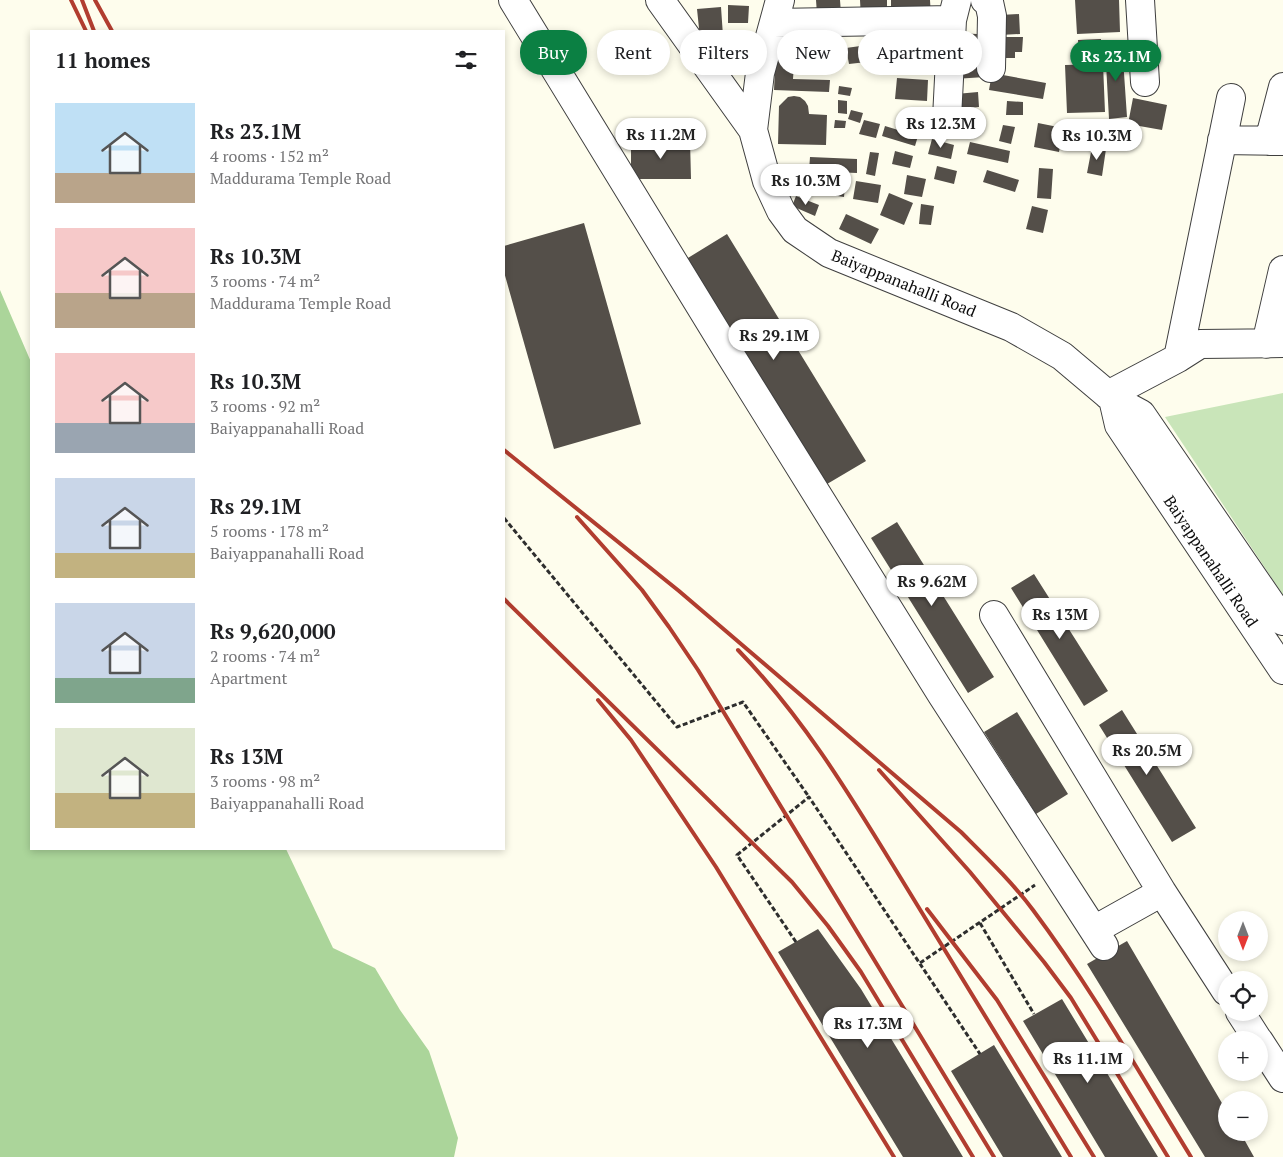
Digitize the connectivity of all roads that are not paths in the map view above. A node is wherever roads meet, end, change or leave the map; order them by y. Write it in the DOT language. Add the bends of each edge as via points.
graph roads {
  1 [pos="513,0"];
  2 [pos="660,0"];
  3 [pos="985,0"];
  4 [pos="1140,0"];
  5 [pos="954,10"];
  6 [pos="777,12"];
  7 [pos="990,68"];
  8 [pos="1145,82"];
  9 [pos="1283,86"];
  10 [pos="1231,98"];
  11 [pos="947,118"];
  12 [pos="753,130"];
  13 [pos="1222,140"];
  14 [pos="1276,141"];
  15 [pos="1283,270"];
  16 [pos="1274,343"];
  17 [pos="1178,358"];
  18 [pos="1110,397"];
  19 [pos="994,616"];
  20 [pos="1283,621"];
  21 [pos="1283,670"];
  22 [pos="1162,892"];
  23 [pos="1218,979"];
  24 [pos="1268,1055"];
  25 [pos="1283,1078"];
  1 -- 22 [label="street" via="942,695 1099,938"];
  2 -- 12 [label="street, Baiyappanahalli Road"];
  3 -- 7 [label="street" via="989,2 992,16"];
  4 -- 8 [label="street"];
  5 -- 6 [label="street"];
  5 -- 11 [label="street"];
  6 -- 12 [label="street" via="760,74"];
  9 -- 14 [label="street"];
  10 -- 13 [label="street"];
  12 -- 18 [label="street, Baiyappanahalli Road" via="768,182 781,211 795,230 829,254 1011,328 1062,356"];
  13 -- 14 [label="street"];
  13 -- 17 [label="street"];
  15 -- 16 [label="street"];
  16 -- 17 [label="street" via="1200,344"];
  17 -- 18 [label="street"];
  18 -- 20 [label="street, Baiyappanahalli Road" via="1141,414"];
  18 -- 21 [label="street, Baiyappanahalli Road" via="1119,425"];
  19 -- 22 [label="street"];
  22 -- 23 [label="street"];
  24 -- 25 [label="street"];
}
